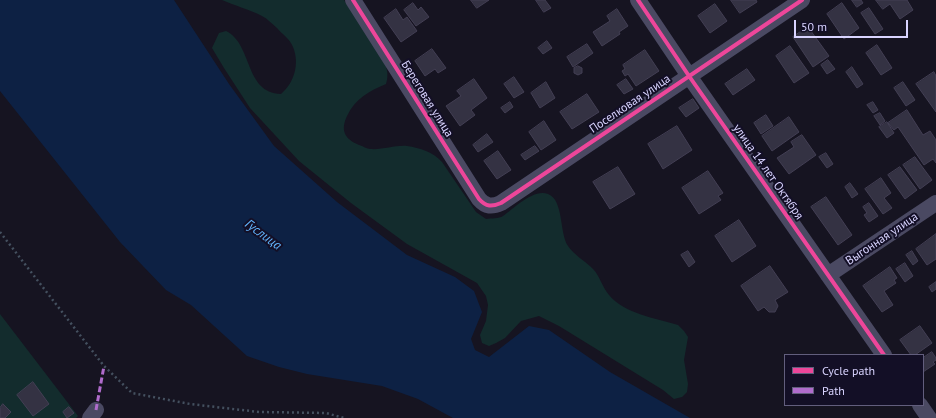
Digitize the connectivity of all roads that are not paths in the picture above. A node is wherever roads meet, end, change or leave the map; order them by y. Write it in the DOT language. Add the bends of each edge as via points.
graph roads {
  1 [pos="353,0"];
  2 [pos="638,0"];
  3 [pos="802,0"];
  4 [pos="689,76"];
  5 [pos="936,203"];
  6 [pos="488,206"];
  7 [pos="828,275"];
  8 [pos="883,354"];
  9 [pos="921,406"];
  10 [pos="929,418"];
  1 -- 6 [label="street, Береговая улица" via="479,199"];
  2 -- 4 [label="street, улица 14 лет Октября"];
  3 -- 4 [label="street, Поселковая улица"];
  4 -- 6 [label="street, Поселковая улица" via="501,203"];
  4 -- 7 [label="street, улица 14 лет Октября"];
  5 -- 7 [label="street, Выгонная улица"];
  7 -- 8 [label="street, улица 14 лет Октября"];
  9 -- 10 [label="street"];
}
